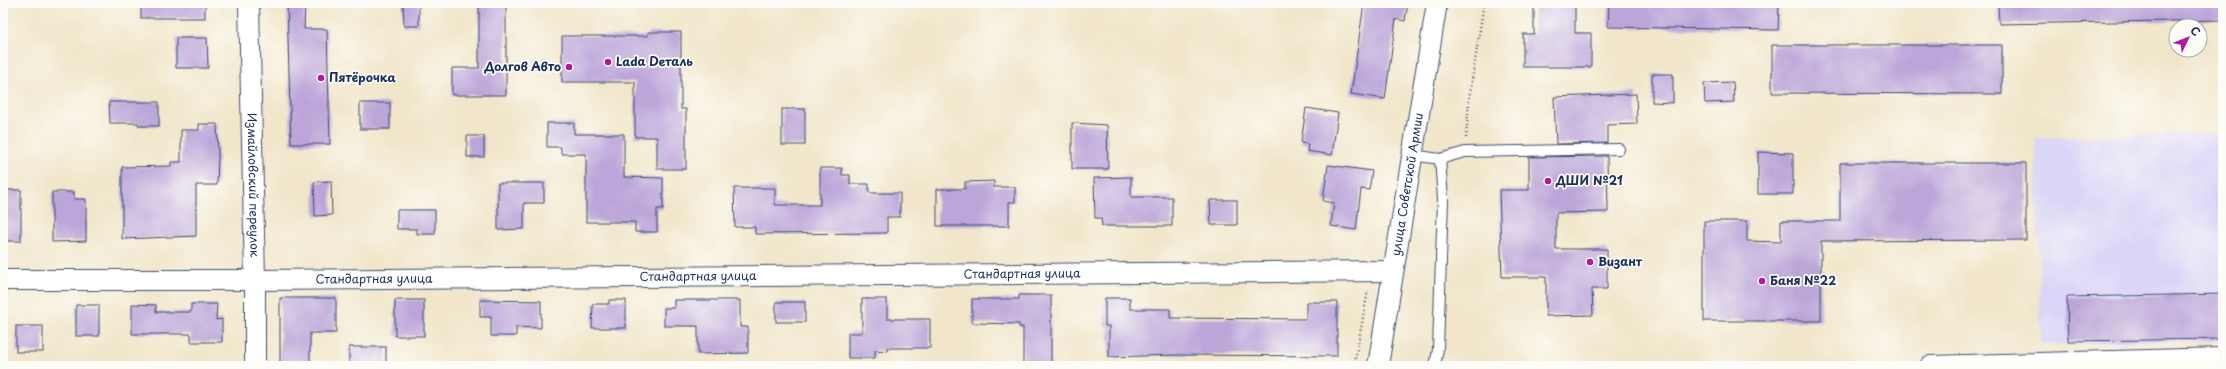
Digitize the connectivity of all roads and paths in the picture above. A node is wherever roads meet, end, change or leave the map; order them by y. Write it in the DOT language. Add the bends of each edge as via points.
graph roads {
  1 [pos="249,3"];
  2 [pos="1437,3"];
  3 [pos="1484,3"];
  4 [pos="1618,149"];
  5 [pos="1465,152"];
  6 [pos="1412,155"];
  7 [pos="1440,158"];
  8 [pos="1393,271"];
  9 [pos="3,280"];
  10 [pos="255,280"];
  11 [pos="2223,358"];
  12 [pos="254,366"];
  13 [pos="1378,366"];
  14 [pos="1435,366"];
  15 [pos="1930,366"];
  1 -- 10 [label="street, Измайловский переулок"];
  2 -- 6 [label="street, улица Советской Армии"];
  3 -- 5 [label="path" via="1469,100"];
  4 -- 5 [label="lane"];
  5 -- 7 [label="lane"];
  6 -- 7 [label="lane"];
  6 -- 8 [label="street, улица Советской Армии"];
  7 -- 14 [label="lane" via="1443,200 1438,350"];
  8 -- 10 [label="street, Стандартная улица"];
  8 -- 13 [label="street, улица Советской Армии"];
  9 -- 10 [label="street, Стандартная улица"];
  10 -- 12 [label="street, Измайловский переулок"];
  11 -- 15 [label="street"];
}
